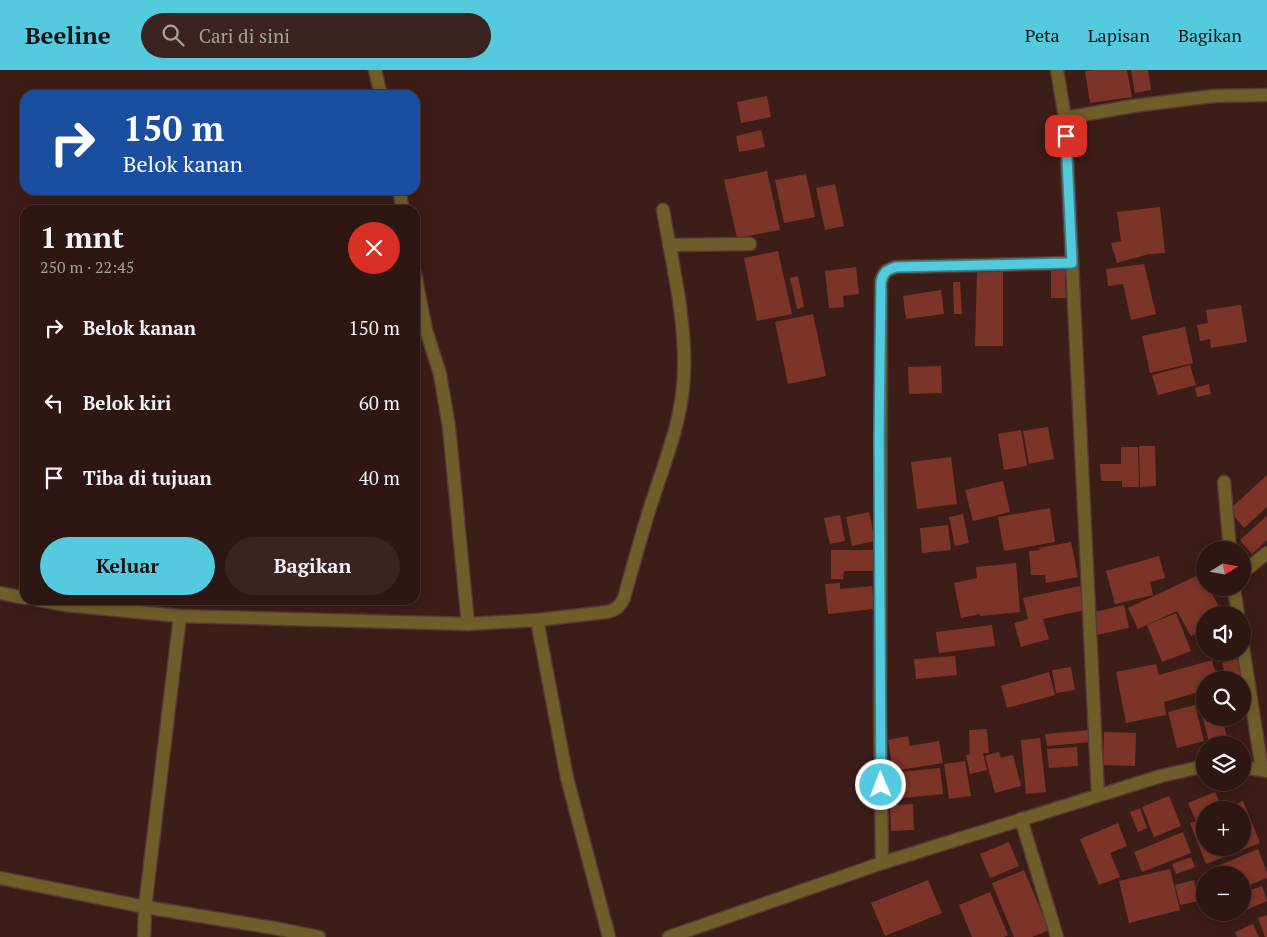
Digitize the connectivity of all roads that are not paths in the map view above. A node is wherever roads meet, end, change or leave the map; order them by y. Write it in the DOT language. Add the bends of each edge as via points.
graph roads {
  1 [pos="375,70"];
  2 [pos="1057,70"];
  3 [pos="380,90"];
  4 [pos="1267,94"];
  5 [pos="1065,118"];
  6 [pos="663,210"];
  7 [pos="750,244"];
  8 [pos="669,245"];
  9 [pos="1072,263"];
  10 [pos="420,299"];
  11 [pos="1224,482"];
  12 [pos="1229,541"];
  13 [pos="1267,553"];
  14 [pos="1251,565"];
  15 [pos="0,593"];
  16 [pos="20,597"];
  17 [pos="65,605"];
  18 [pos="180,616"];
  19 [pos="537,620"];
  20 [pos="468,624"];
  21 [pos="1246,661"];
  22 [pos="1196,768"];
  23 [pos="1251,768"];
  24 [pos="1265,770"];
  25 [pos="1098,795"];
  26 [pos="1021,819"];
  27 [pos="882,863"];
  28 [pos="0,878"];
  29 [pos="145,907"];
  30 [pos="144,937"];
  31 [pos="319,937"];
  32 [pos="609,937"];
  33 [pos="671,937"];
  34 [pos="1057,937"];
  1 -- 3 [label="street"];
  2 -- 5 [label="street"];
  4 -- 5 [label="street" via="1133,106"];
  5 -- 9 [label="street"];
  6 -- 8 [label="street"];
  7 -- 8 [label="street"];
  8 -- 19 [label="street" via="684,341 680,411 624,598 614,610 607,612"];
  9 -- 25 [label="street"];
  9 -- 27 [label="street" via="896,267 882,274 879,439"];
  10 -- 20 [label="street" via="440,374 449,427"];
  11 -- 12 [label="street"];
  13 -- 14 [label="street"];
  15 -- 16 [label="street"];
  17 -- 18 [label="street"];
  18 -- 20 [label="street"];
  18 -- 29 [label="street"];
  19 -- 20 [label="street"];
  19 -- 32 [label="street" via="567,778"];
  21 -- 24 [label="street"];
  22 -- 25 [label="street"];
  23 -- 24 [label="street"];
  25 -- 26 [label="street"];
  26 -- 27 [label="street"];
  26 -- 34 [label="street"];
  27 -- 33 [label="street"];
  28 -- 29 [label="street"];
  29 -- 30 [label="street"];
  29 -- 31 [label="street"];
}
